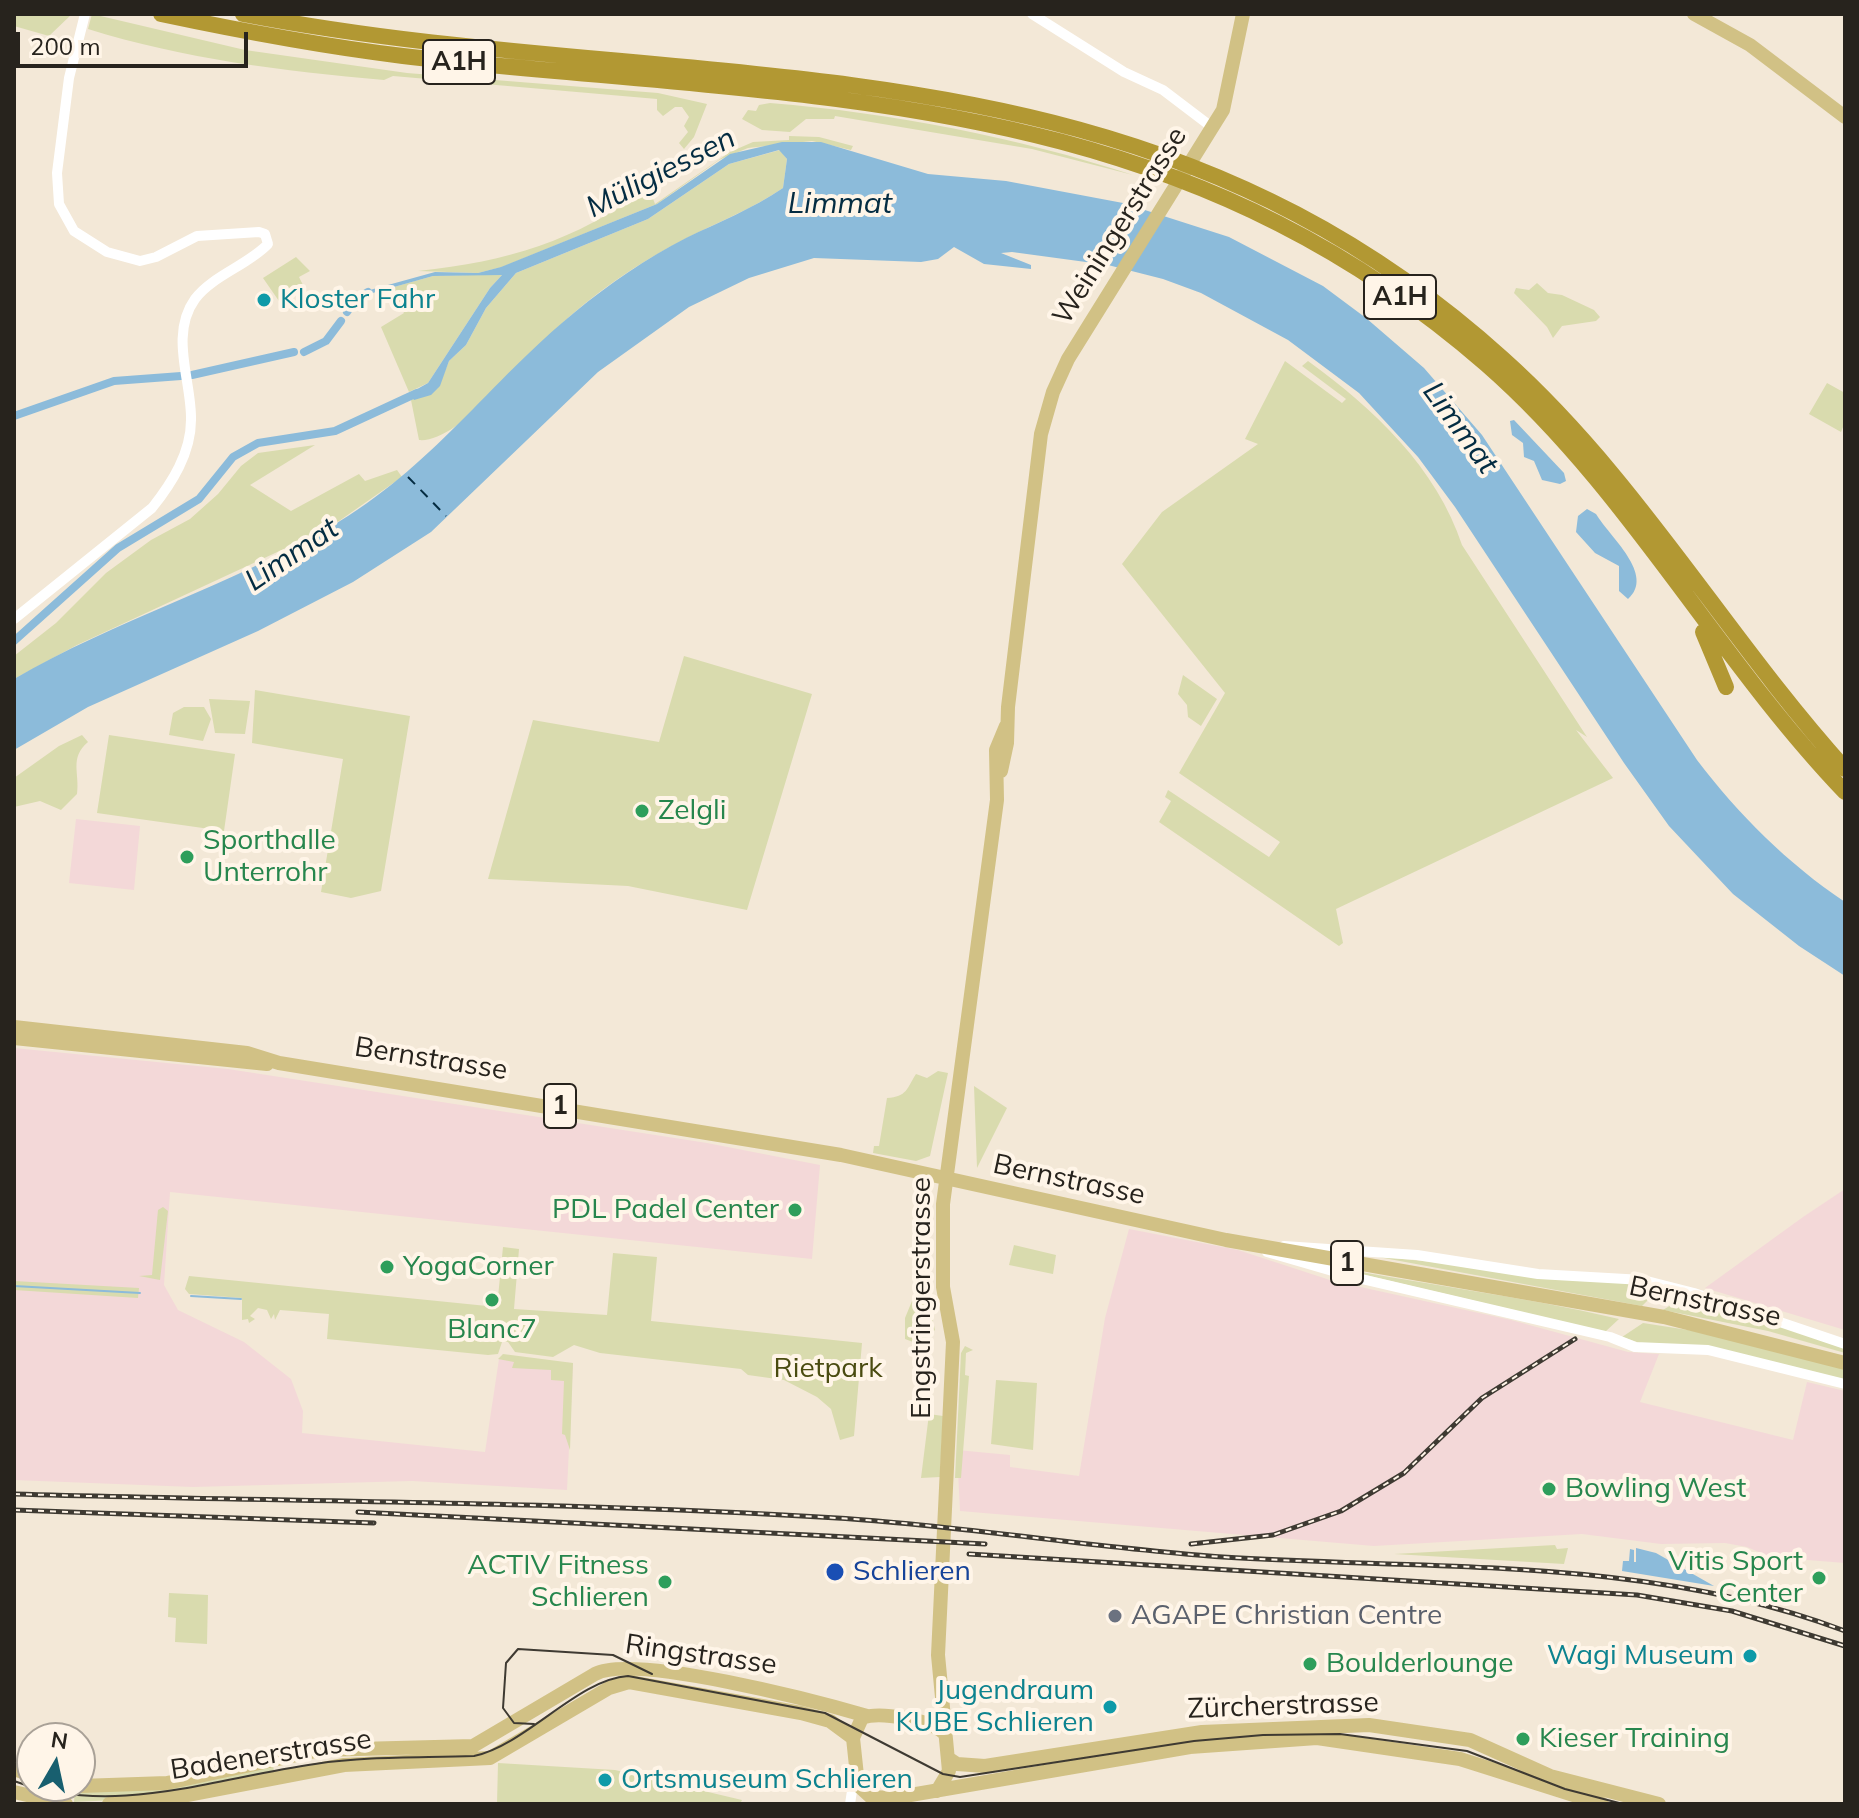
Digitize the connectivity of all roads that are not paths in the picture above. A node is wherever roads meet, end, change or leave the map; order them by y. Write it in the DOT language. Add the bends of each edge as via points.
graph roads {
  1 [pos="85,14"];
  2 [pos="161,14"];
  3 [pos="243,14"];
  4 [pos="1032,14"];
  5 [pos="1243,14"];
  6 [pos="1694,14"];
  7 [pos="775,82"];
  8 [pos="1845,117"];
  9 [pos="1213,128"];
  10 [pos="1038,464"];
  11 [pos="1663,562"];
  12 [pos="14,619"];
  13 [pos="1726,687"];
  14 [pos="1845,769"];
  15 [pos="1845,792"];
  16 [pos="14,1027"];
  17 [pos="14,1038"];
  18 [pos="279,1063"];
  19 [pos="946,1179"];
  20 [pos="1234,1242"];
  21 [pos="1274,1249"];
  22 [pos="1845,1344"];
  23 [pos="1845,1363"];
  24 [pos="1845,1384"];
  25 [pos="940,1682"];
  26 [pos="867,1716"];
  27 [pos="928,1722"];
  28 [pos="944,1733"];
  29 [pos="495,1735"];
  30 [pos="532,1736"];
  31 [pos="853,1738"];
  32 [pos="1485,1746"];
  33 [pos="297,1754"];
  34 [pos="948,1758"];
  35 [pos="1481,1764"];
  36 [pos="296,1776"];
  37 [pos="855,1776"];
  38 [pos="96,1785"];
  39 [pos="937,1791"];
  40 [pos="14,1792"];
  41 [pos="868,1801"];
  42 [pos="46,1803"];
  43 [pos="66,1804"];
  44 [pos="109,1804"];
  45 [pos="850,1804"];
  46 [pos="1602,1804"];
  47 [pos="1659,1804"];
  1 -- 12 [label="street" via="65,103 56,182 59,204 74,231 107,252 140,261 207,234 259,232 268,244 202,292 190,308 183,354 190,429 168,487 152,508"];
  2 -- 7 [label="highway, A1H" via="371,52"];
  3 -- 7 [label="highway, A1H" via="429,42"];
  4 -- 9 [label="street" via="1124,72 1163,90"];
  5 -- 9 [label="main road, Weiningerstrasse" via="1227,95"];
  6 -- 8 [label="main road" via="1750,45"];
  7 -- 11 [label="highway, A1H" via="1057,138 1174,176 1283,225 1389,289 1487,365 1566,443"];
  7 -- 14 [label="highway, A1H" via="982,104 1139,146 1261,196 1390,271 1480,338 1589,444"];
  9 -- 10 [label="main road, Weiningerstrasse" via="1068,359 1053,392"];
  10 -- 19 [label="main road, Engstringerstrasse" via="1006,751"];
  11 -- 13 [label="highway" via="1713,648"];
  11 -- 15 [label="highway, A1H" via="1782,721"];
  16 -- 18 [label="main road, Bernstrasse / 1" via="197,1046"];
  17 -- 18 [label="main road, Bernstrasse / 1"];
  18 -- 19 [label="main road, Bernstrasse / 1" via="672,1125"];
  19 -- 20 [label="main road, Bernstrasse / 1"];
  19 -- 25 [label="main road, Engstringerstrasse" via="943,1287 953,1342"];
  20 -- 21 [label="main road, Bernstrasse / 1"];
  20 -- 24 [label="street" via="1312,1267 1610,1337 1625,1345 1698,1348"];
  21 -- 22 [label="street" via="1290,1244 1563,1276 1643,1280"];
  21 -- 23 [label="main road, Bernstrasse / 1" via="1714,1328"];
  25 -- 27 [label="main road, Engstringerstrasse" via="937,1708"];
  25 -- 28 [label="main road, Engstringerstrasse"];
  26 -- 27 [label="main road, Ringstrasse"];
  26 -- 29 [label="main road, Ringstrasse" via="799,1697 620,1666 595,1674"];
  26 -- 31 [label="main road" via="857,1723"];
  27 -- 28 [label="main road"];
  28 -- 34 [label="main road"];
  29 -- 33 [label="main road, Badenerstrasse" via="462,1748 358,1747"];
  30 -- 31 [label="main road, Ringstrasse" via="609,1688 638,1682 801,1713 830,1721"];
  30 -- 36 [label="main road, Badenerstrasse" via="490,1758 344,1765"];
  31 -- 37 [label="main road"];
  32 -- 34 [label="main road, Zürcherstrasse" via="1369,1725 1300,1726 1202,1732 994,1765 967,1766"];
  32 -- 35 [label="main road"];
  32 -- 47 [label="main road, Zürcherstrasse" via="1563,1780"];
  33 -- 36 [label="main road"];
  33 -- 38 [label="main road, Badenerstrasse" via="167,1783"];
  34 -- 39 [label="main road" via="948,1775"];
  35 -- 39 [label="main road, Zürcherstrasse" via="1332,1738 1272,1739 1177,1749"];
  35 -- 46 [label="main road, Zürcherstrasse"];
  36 -- 44 [label="main road, Badenerstrasse"];
  37 -- 41 [label="main road"];
  37 -- 45 [label="street"];
  39 -- 41 [label="main road, Zürcherstrasse"];
  40 -- 42 [label="main road"];
  42 -- 43 [label="main road"];
}
